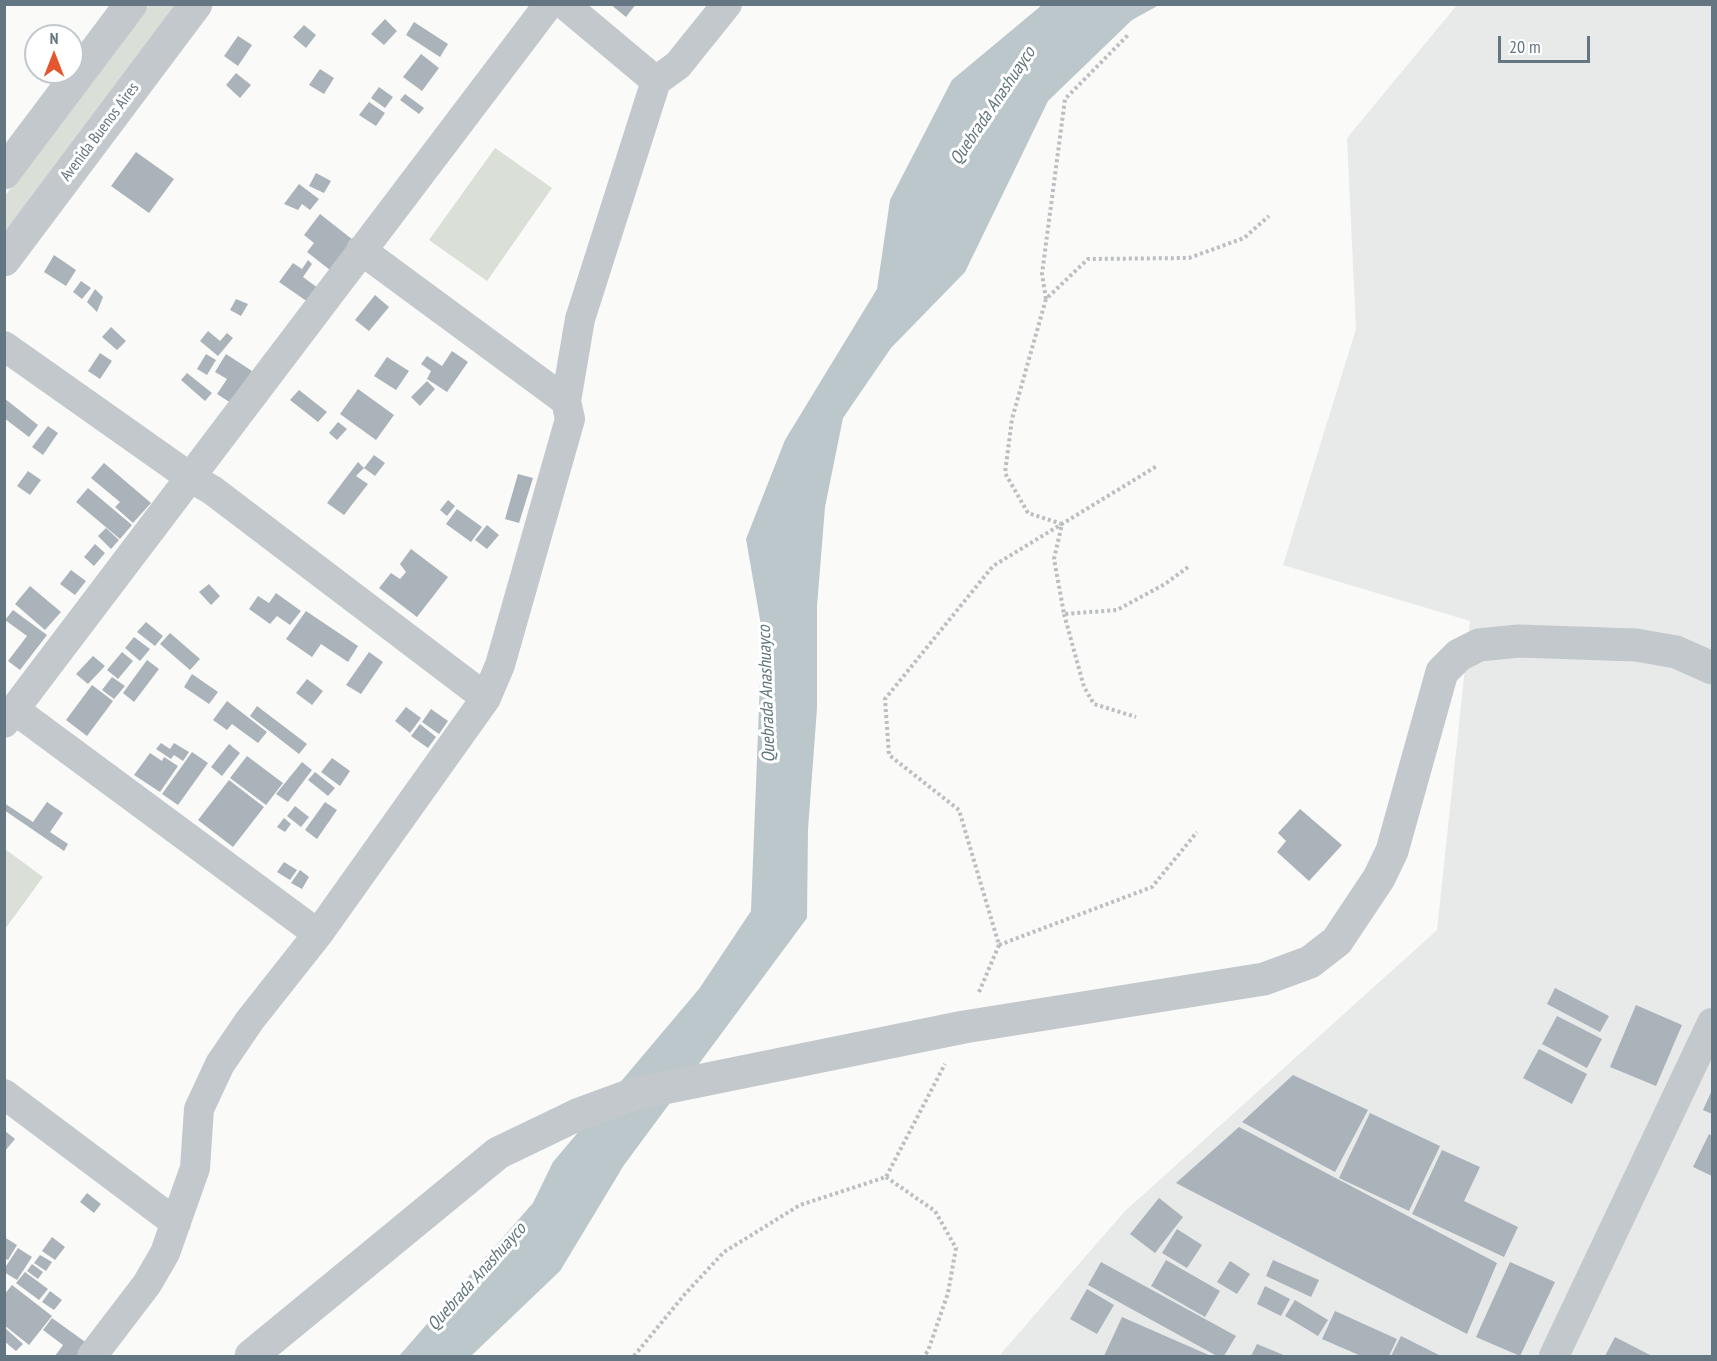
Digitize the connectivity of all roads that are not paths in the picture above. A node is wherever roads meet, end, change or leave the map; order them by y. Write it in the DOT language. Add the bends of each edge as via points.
graph roads {
  1 [pos="131,4"];
  2 [pos="196,4"];
  3 [pos="549,4"];
  4 [pos="564,4"];
  5 [pos="726,4"];
  6 [pos="656,81"];
  7 [pos="4,173"];
  8 [pos="361,250"];
  9 [pos="4,260"];
  10 [pos="4,346"];
  11 [pos="566,402"];
  12 [pos="191,478"];
  13 [pos="1713,668"];
  14 [pos="486,699"];
  15 [pos="10,716"];
  16 [pos="318,934"];
  17 [pos="1713,1023"];
  18 [pos="4,1094"];
  19 [pos="176,1223"];
  20 [pos="92,1356"];
  21 [pos="251,1356"];
  22 [pos="1554,1356"];
  1 -- 7 [label="street"];
  2 -- 9 [label="street, Avenida Buenos Aires"];
  3 -- 8 [label="street"];
  4 -- 6 [label="street"];
  5 -- 6 [label="street" via="678,64"];
  6 -- 11 [label="street" via="580,319"];
  8 -- 11 [label="street"];
  8 -- 12 [label="street"];
  10 -- 12 [label="street"];
  11 -- 14 [label="street" via="570,419 500,665"];
  12 -- 14 [label="street"];
  12 -- 15 [label="street"];
  13 -- 21 [label="street" via="1676,652 1636,645 1519,641 1479,645 1460,655 1442,672 1392,850 1383,869 1353,921 1337,941 1310,962 1264,979 964,1027 634,1095 577,1115 498,1153"];
  14 -- 16 [label="street"];
  15 -- 16 [label="street"];
  16 -- 19 [label="street" via="220,1064 199,1109 195,1168"];
  17 -- 22 [label="street"];
  18 -- 19 [label="street"];
  19 -- 20 [label="street" via="147,1284"];
}
